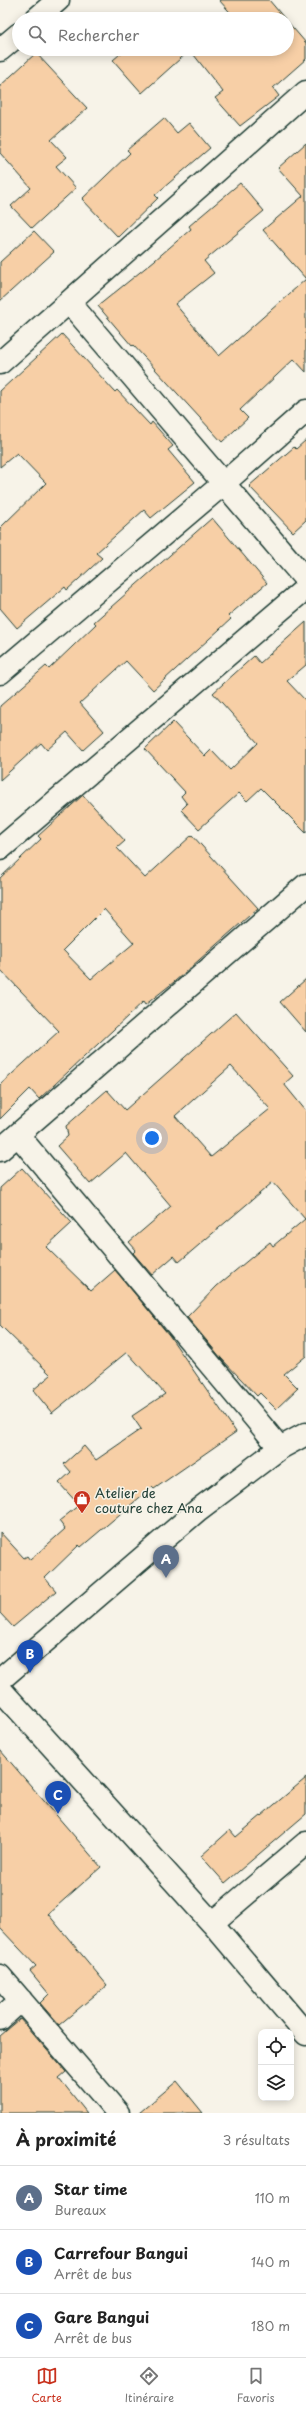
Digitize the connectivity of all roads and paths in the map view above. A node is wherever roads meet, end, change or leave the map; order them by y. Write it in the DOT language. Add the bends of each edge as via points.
graph roads {
  1 [pos="58,0"];
  2 [pos="44,12"];
  3 [pos="12,40"];
  4 [pos="0,50"];
  5 [pos="306,92"];
  6 [pos="69,302"];
  7 [pos="0,364"];
  8 [pos="306,411"];
  9 [pos="224,484"];
  10 [pos="306,580"];
  11 [pos="306,588"];
  12 [pos="0,673"];
  13 [pos="0,849"];
  14 [pos="306,885"];
  15 [pos="18,1135"];
  16 [pos="0,1150"];
  17 [pos="306,1434"];
  18 [pos="280,1448"];
  19 [pos="0,1680"];
  20 [pos="0,1689"];
  21 [pos="306,1843"];
  22 [pos="212,1923"];
  23 [pos="0,1976"];
  24 [pos="21,2000"];
  25 [pos="0,2019"];
  26 [pos="306,2034"];
  27 [pos="118,2113"];
  1 -- 2 [label="street"];
  3 -- 4 [label="street"];
  5 -- 6 [label="street"];
  6 -- 7 [label="street"];
  6 -- 9 [label="street"];
  8 -- 9 [label="street"];
  9 -- 10 [label="street"];
  9 -- 12 [label="street"];
  11 -- 13 [label="street"];
  14 -- 15 [label="street"];
  15 -- 16 [label="street"];
  15 -- 18 [label="street"];
  17 -- 18 [label="street"];
  18 -- 19 [label="street" via="198,1510"];
  20 -- 22 [label="street"];
  21 -- 22 [label="street"];
  22 -- 26 [label="street"];
  23 -- 24 [label="street"];
  24 -- 25 [label="street"];
  24 -- 27 [label="street"];
}
